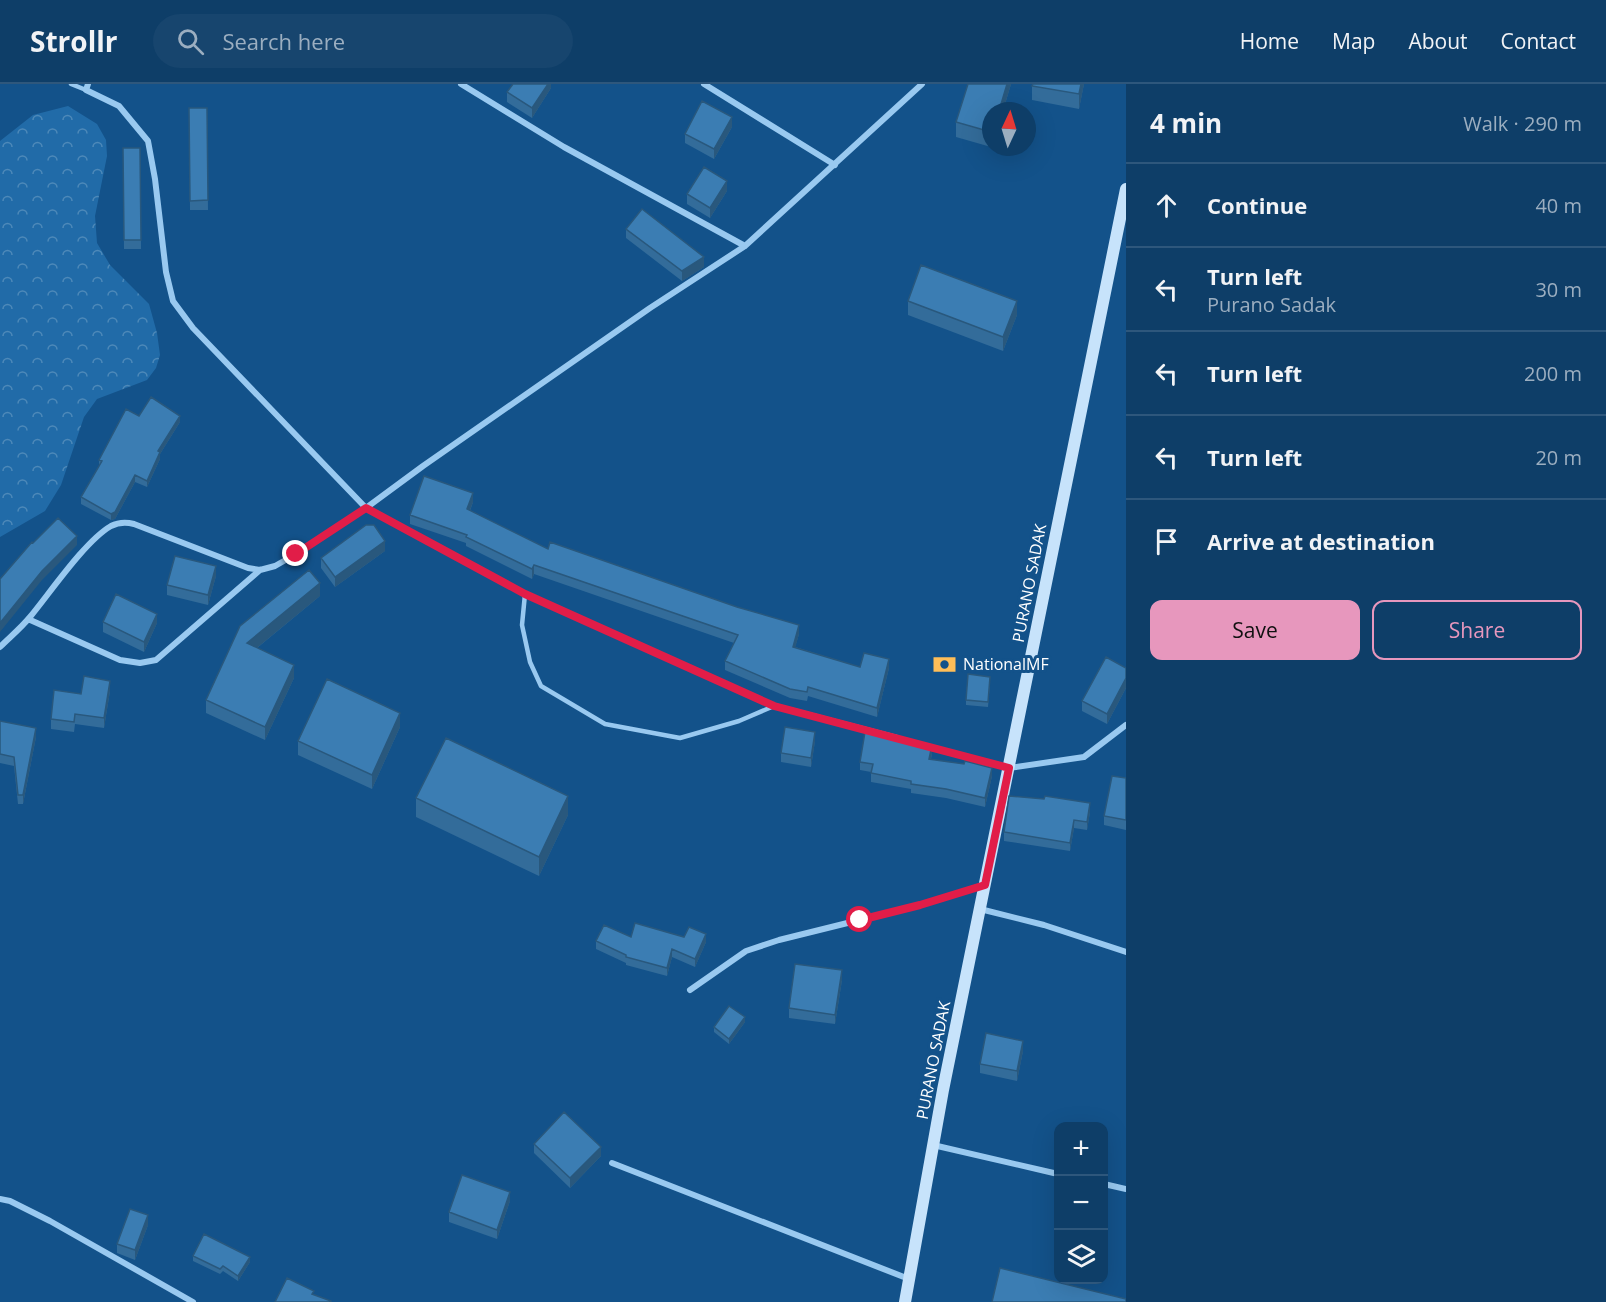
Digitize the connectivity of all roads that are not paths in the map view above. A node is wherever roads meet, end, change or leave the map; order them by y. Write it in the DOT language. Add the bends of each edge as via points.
graph roads {
  1 [pos="71,84"];
  2 [pos="461,84"];
  3 [pos="704,84"];
  4 [pos="922,84"];
  5 [pos="87,87"];
  6 [pos="835,165"];
  7 [pos="1126,189"];
  8 [pos="745,246"];
  9 [pos="366,508"];
  10 [pos="260,570"];
  11 [pos="525,594"];
  12 [pos="28,619"];
  13 [pos="0,647"];
  14 [pos="774,706"];
  15 [pos="1126,725"];
  16 [pos="908,741"];
  17 [pos="920,744"];
  18 [pos="1009,768"];
  19 [pos="985,885"];
  20 [pos="980,909"];
  21 [pos="1126,952"];
  22 [pos="690,990"];
  23 [pos="933,1145"];
  24 [pos="612,1162"];
  25 [pos="1054,1173"];
  26 [pos="1108,1185"];
  27 [pos="1126,1190"];
  28 [pos="0,1199"];
  29 [pos="909,1279"];
  30 [pos="193,1302"];
  31 [pos="905,1302"];
  1 -- 5 [label="lane"];
  2 -- 8 [label="street" via="564,147"];
  3 -- 6 [label="street"];
  4 -- 6 [label="street"];
  5 -- 9 [label="street" via="119,106 148,141 173,301 193,328"];
  6 -- 8 [label="street"];
  7 -- 18 [label="main road, PURANO SADAK"];
  8 -- 9 [label="street" via="631,321"];
  9 -- 10 [label="street" via="296,554"];
  9 -- 11 [label="street"];
  10 -- 12 [label="street" via="156,660 120,660"];
  10 -- 12 [label="street" via="123,522 98,536"];
  11 -- 14 [label="street"];
  11 -- 14 [label="lane" via="522,625 530,662 541,686 605,724 680,738 740,721"];
  12 -- 13 [label="street"];
  14 -- 16 [label="street"];
  15 -- 18 [label="street" via="1084,757"];
  17 -- 18 [label="street"];
  18 -- 19 [label="main road, PURANO SADAK"];
  19 -- 20 [label="main road, PURANO SADAK"];
  19 -- 22 [label="street" via="746,951"];
  20 -- 21 [label="street"];
  20 -- 23 [label="main road, PURANO SADAK"];
  23 -- 25 [label="street"];
  23 -- 29 [label="main road, PURANO SADAK"];
  24 -- 29 [label="street"];
  26 -- 27 [label="street"];
  28 -- 30 [label="street" via="50,1221"];
  29 -- 31 [label="main road, PURANO SADAK"];
}
